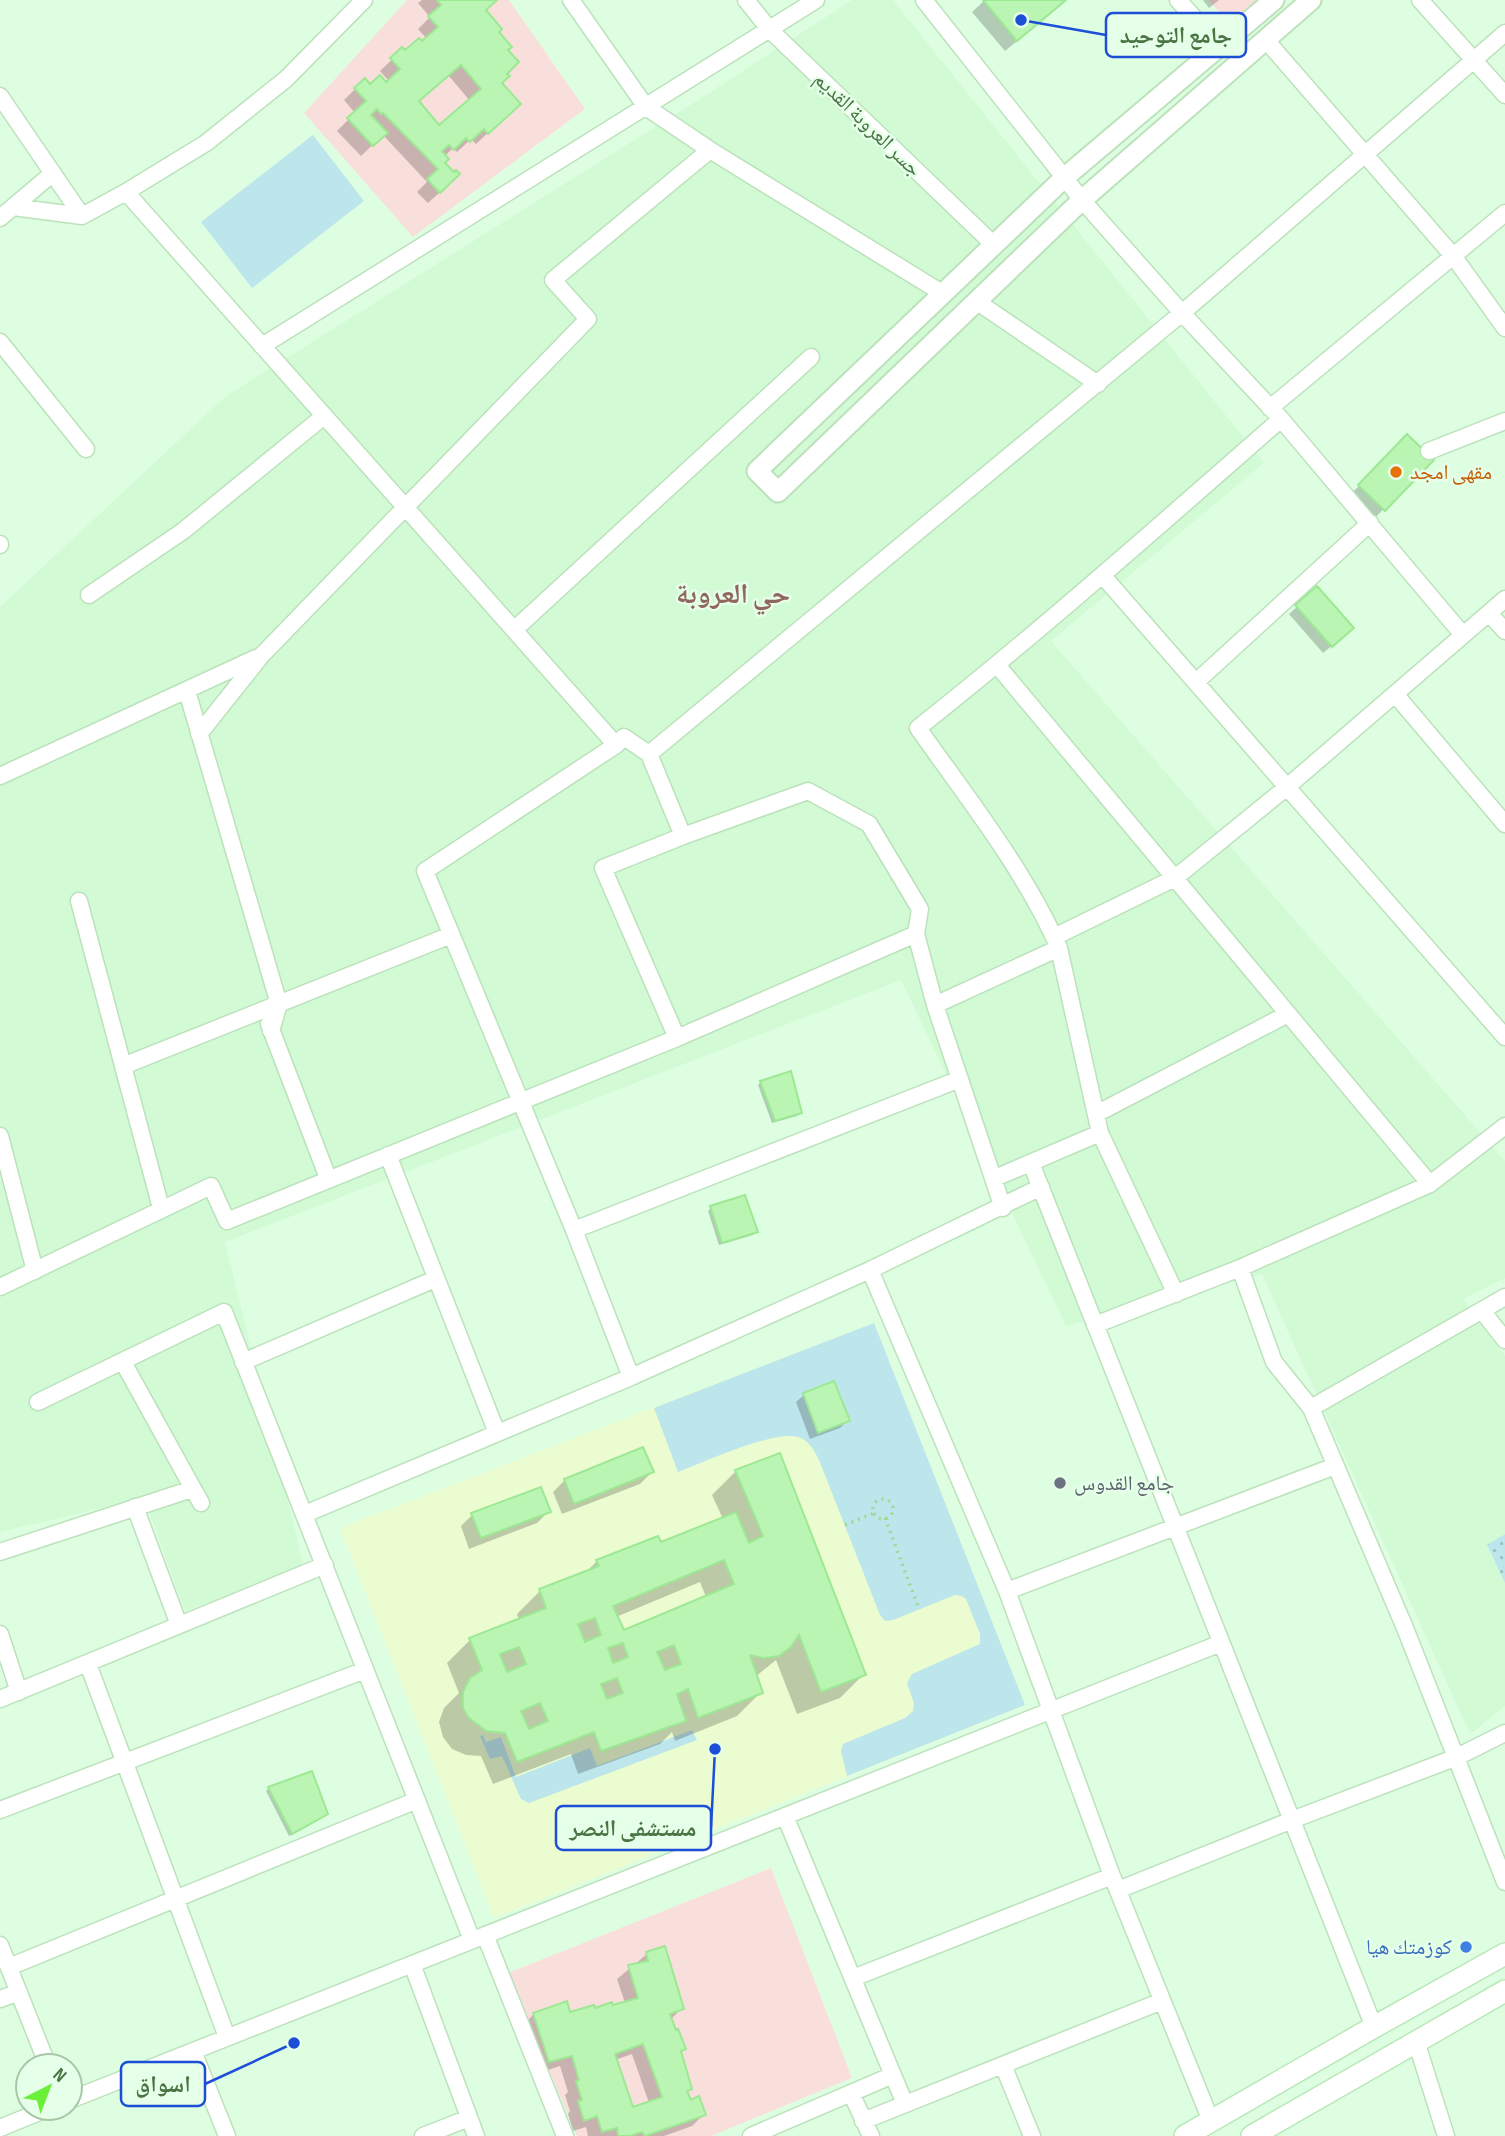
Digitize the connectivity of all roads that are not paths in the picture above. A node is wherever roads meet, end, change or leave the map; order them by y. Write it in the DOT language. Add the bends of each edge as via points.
graph roads {
  1 [pos="364,0"];
  2 [pos="571,0"];
  3 [pos="746,0"];
  4 [pos="816,0"];
  5 [pos="924,0"];
  6 [pos="1178,0"];
  7 [pos="1274,0"];
  8 [pos="1311,0"];
  9 [pos="1420,0"];
  10 [pos="770,30"];
  11 [pos="1505,33"];
  12 [pos="1265,39"];
  13 [pos="1220,46"];
  14 [pos="1474,60"];
  15 [pos="1505,95"];
  16 [pos="0,96"];
  17 [pos="646,107"];
  18 [pos="710,150"];
  19 [pos="1366,156"];
  20 [pos="53,173"];
  21 [pos="1064,178"];
  22 [pos="126,192"];
  23 [pos="1082,200"];
  24 [pos="13,207"];
  25 [pos="1505,213"];
  26 [pos="82,216"];
  27 [pos="0,218"];
  28 [pos="993,244"];
  29 [pos="1454,257"];
  30 [pos="942,293"];
  31 [pos="976,301"];
  32 [pos="1182,313"];
  33 [pos="1505,328"];
  34 [pos="0,342"];
  35 [pos="262,346"];
  36 [pos="811,357"];
  37 [pos="1098,384"];
  38 [pos="1275,414"];
  39 [pos="324,416"];
  40 [pos="1505,421"];
  41 [pos="86,449"];
  42 [pos="1429,451"];
  43 [pos="405,508"];
  44 [pos="1370,523"];
  45 [pos="1103,576"];
  46 [pos="89,595"];
  47 [pos="1505,598"];
  48 [pos="1489,612"];
  49 [pos="514,630"];
  50 [pos="1505,631"];
  51 [pos="1463,635"];
  52 [pos="261,656"];
  53 [pos="997,665"];
  54 [pos="1196,682"];
  55 [pos="187,691"];
  56 [pos="1395,694"];
  57 [pos="199,734"];
  58 [pos="616,745"];
  59 [pos="649,754"];
  60 [pos="0,776"];
  61 [pos="1287,787"];
  62 [pos="1505,824"];
  63 [pos="683,836"];
  64 [pos="1175,878"];
  65 [pos="79,901"];
  66 [pos="916,934"];
  67 [pos="451,935"];
  68 [pos="1057,943"];
  69 [pos="279,1004"];
  70 [pos="935,1005"];
  71 [pos="263,1010"];
  72 [pos="1288,1014"];
  73 [pos="271,1031"];
  74 [pos="1505,1037"];
  75 [pos="677,1038"];
  76 [pos="123,1066"];
  77 [pos="960,1079"];
  78 [pos="520,1101"];
  79 [pos="1096,1114"];
  80 [pos="1505,1126"];
  81 [pos="1100,1133"];
  82 [pos="0,1136"];
  83 [pos="388,1155"];
  84 [pos="1031,1163"];
  85 [pos="328,1178"];
  86 [pos="995,1178"];
  87 [pos="1430,1184"];
  88 [pos="1041,1187"];
  89 [pos="161,1208"];
  90 [pos="1003,1208"];
  91 [pos="573,1230"];
  92 [pos="1240,1268"];
  93 [pos="870,1270"];
  94 [pos="35,1271"];
  95 [pos="435,1279"];
  96 [pos="0,1287"];
  97 [pos="1175,1294"];
  98 [pos="1505,1297"];
  99 [pos="1483,1312"];
  100 [pos="1095,1325"];
  101 [pos="1505,1340"];
  102 [pos="123,1362"];
  103 [pos="243,1362"];
  104 [pos="631,1377"];
  105 [pos="38,1402"];
  106 [pos="1311,1408"];
  107 [pos="497,1433"];
  108 [pos="1335,1466"];
  109 [pos="192,1489"];
  110 [pos="201,1503"];
  111 [pos="135,1507"];
  112 [pos="305,1514"];
  113 [pos="1175,1526"];
  114 [pos="0,1552"];
  115 [pos="325,1565"];
  116 [pos="1007,1591"];
  117 [pos="179,1626"];
  118 [pos="0,1634"];
  119 [pos="1221,1643"];
  120 [pos="88,1664"];
  121 [pos="365,1670"];
  122 [pos="19,1692"];
  123 [pos="0,1699"];
  124 [pos="1051,1711"];
  125 [pos="1505,1733"];
  126 [pos="1457,1757"];
  127 [pos="124,1761"];
  128 [pos="416,1800"];
  129 [pos="0,1810"];
  130 [pos="785,1816"];
  131 [pos="1292,1820"];
  132 [pos="1505,1882"];
  133 [pos="1115,1883"];
  134 [pos="176,1899"];
  135 [pos="478,1938"];
  136 [pos="0,1945"];
  137 [pos="1505,1954"];
  138 [pos="412,1964"];
  139 [pos="9,1967"];
  140 [pos="853,1978"];
  141 [pos="19,1992"];
  142 [pos="1502,1998"];
  143 [pos="0,1999"];
  144 [pos="1161,2001"];
  145 [pos="1374,2027"];
  146 [pos="228,2037"];
  147 [pos="1416,2041"];
  148 [pos="192,2051"];
  149 [pos="43,2052"];
  150 [pos="1003,2065"];
  151 [pos="893,2075"];
  152 [pos="850,2093"];
  153 [pos="84,2094"];
  154 [pos="905,2104"];
  155 [pos="469,2118"];
  156 [pos="863,2120"];
  157 [pos="1211,2122"];
  158 [pos="227,2136"];
  159 [pos="423,2136"];
  160 [pos="476,2136"];
  161 [pos="565,2136"];
  162 [pos="751,2136"];
  163 [pos="871,2136"];
  164 [pos="1032,2136"];
  165 [pos="1185,2136"];
  166 [pos="1252,2136"];
  167 [pos="1446,2136"];
  1 -- 22 [label="street" via="286,79 206,143"];
  2 -- 17 [label="street"];
  3 -- 10 [label="street, جسر العروبة القديم"];
  4 -- 10 [label="street"];
  5 -- 21 [label="street"];
  6 -- 13 [label="street"];
  7 -- 13 [label="street"];
  8 -- 12 [label="street"];
  9 -- 14 [label="street"];
  10 -- 17 [label="street"];
  10 -- 28 [label="street, جسر العروبة القديم"];
  11 -- 14 [label="street"];
  12 -- 19 [label="street"];
  12 -- 23 [label="street"];
  13 -- 21 [label="street"];
  14 -- 15 [label="street"];
  14 -- 19 [label="street"];
  16 -- 20 [label="street"];
  17 -- 18 [label="street"];
  17 -- 35 [label="street"];
  18 -- 30 [label="street"];
  18 -- 43 [label="street" via="554,280 588,319"];
  19 -- 29 [label="street"];
  19 -- 32 [label="street"];
  20 -- 24 [label="street"];
  20 -- 26 [label="street"];
  21 -- 23 [label="street"];
  21 -- 28 [label="street"];
  22 -- 26 [label="street"];
  22 -- 35 [label="street"];
  23 -- 31 [label="street"];
  23 -- 32 [label="street"];
  24 -- 26 [label="street"];
  24 -- 27 [label="street"];
  25 -- 29 [label="street"];
  28 -- 30 [label="street"];
  29 -- 33 [label="street"];
  29 -- 38 [label="street"];
  30 -- 31 [label="street" via="757,471 778,492"];
  31 -- 37 [label="street"];
  32 -- 37 [label="street"];
  32 -- 38 [label="street"];
  34 -- 41 [label="street"];
  35 -- 39 [label="street"];
  36 -- 49 [label="street"];
  37 -- 59 [label="street"];
  38 -- 44 [label="street"];
  38 -- 45 [label="street"];
  39 -- 43 [label="street"];
  39 -- 46 [label="street" via="183,531"];
  40 -- 42 [label="street"];
  43 -- 49 [label="street"];
  43 -- 52 [label="street"];
  44 -- 51 [label="street"];
  44 -- 54 [label="street"];
  45 -- 53 [label="street"];
  45 -- 54 [label="street"];
  47 -- 48 [label="street"];
  48 -- 50 [label="street"];
  48 -- 51 [label="street"];
  49 -- 58 [label="street"];
  51 -- 56 [label="street"];
  52 -- 55 [label="street"];
  52 -- 57 [label="street"];
  53 -- 64 [label="street"];
  53 -- 68 [label="street" via="918,728 1016,869"];
  54 -- 61 [label="street"];
  55 -- 57 [label="street"];
  55 -- 60 [label="street"];
  56 -- 61 [label="street"];
  56 -- 62 [label="street"];
  57 -- 69 [label="street"];
  58 -- 59 [label="street" via="624,737"];
  58 -- 67 [label="street" via="425,871"];
  59 -- 63 [label="street"];
  61 -- 64 [label="street"];
  61 -- 74 [label="street"];
  63 -- 66 [label="street" via="808,791 869,824 920,909"];
  63 -- 75 [label="street" via="603,868"];
  64 -- 68 [label="street"];
  64 -- 72 [label="street"];
  65 -- 76 [label="street"];
  66 -- 70 [label="street"];
  66 -- 75 [label="street"];
  67 -- 69 [label="street"];
  67 -- 78 [label="street"];
  68 -- 70 [label="street"];
  68 -- 79 [label="street"];
  69 -- 71 [label="street"];
  69 -- 73 [label="street"];
  70 -- 77 [label="street"];
  71 -- 73 [label="street"];
  71 -- 76 [label="street"];
  72 -- 79 [label="street"];
  72 -- 87 [label="street"];
  73 -- 85 [label="street"];
  75 -- 78 [label="street"];
  76 -- 89 [label="street"];
  77 -- 86 [label="street"];
  77 -- 91 [label="street"];
  78 -- 83 [label="street"];
  78 -- 91 [label="street"];
  79 -- 81 [label="street"];
  80 -- 87 [label="street"];
  81 -- 84 [label="street"];
  81 -- 97 [label="street"];
  82 -- 94 [label="street"];
  83 -- 85 [label="street"];
  83 -- 95 [label="street"];
  84 -- 86 [label="street"];
  84 -- 88 [label="street"];
  85 -- 89 [label="street" via="227,1221 211,1186"];
  86 -- 90 [label="street"];
  87 -- 92 [label="street"];
  88 -- 90 [label="street"];
  88 -- 100 [label="street"];
  89 -- 94 [label="street"];
  90 -- 93 [label="street"];
  91 -- 104 [label="street"];
  92 -- 97 [label="street"];
  92 -- 106 [label="street" via="1274,1362"];
  93 -- 104 [label="street"];
  93 -- 116 [label="street"];
  94 -- 96 [label="street"];
  95 -- 103 [label="street"];
  95 -- 107 [label="street"];
  97 -- 100 [label="street"];
  98 -- 99 [label="street"];
  99 -- 101 [label="street"];
  99 -- 106 [label="street"];
  100 -- 113 [label="street"];
  102 -- 103 [label="street" via="224,1312"];
  102 -- 105 [label="street"];
  102 -- 109 [label="street"];
  103 -- 112 [label="street"];
  104 -- 107 [label="street"];
  106 -- 108 [label="street"];
  107 -- 112 [label="street"];
  108 -- 113 [label="street"];
  108 -- 126 [label="street"];
  109 -- 110 [label="street"];
  109 -- 111 [label="street"];
  111 -- 114 [label="street"];
  111 -- 117 [label="street"];
  112 -- 115 [label="street"];
  113 -- 116 [label="street"];
  113 -- 119 [label="street"];
  115 -- 117 [label="street"];
  115 -- 121 [label="street"];
  116 -- 124 [label="street"];
  117 -- 120 [label="street"];
  118 -- 122 [label="street"];
  119 -- 124 [label="street"];
  119 -- 131 [label="street"];
  120 -- 122 [label="street"];
  120 -- 127 [label="street"];
  121 -- 127 [label="street"];
  121 -- 128 [label="street"];
  122 -- 123 [label="street"];
  124 -- 130 [label="street"];
  124 -- 133 [label="street"];
  125 -- 126 [label="street"];
  126 -- 131 [label="street"];
  126 -- 132 [label="street"];
  127 -- 129 [label="street"];
  127 -- 134 [label="street"];
  128 -- 134 [label="street"];
  128 -- 135 [label="street"];
  130 -- 135 [label="street"];
  130 -- 140 [label="street"];
  131 -- 133 [label="street"];
  131 -- 145 [label="street"];
  133 -- 140 [label="street"];
  133 -- 144 [label="street"];
  134 -- 139 [label="street"];
  134 -- 146 [label="street"];
  135 -- 138 [label="street"];
  135 -- 161 [label="street"];
  136 -- 139 [label="street"];
  137 -- 145 [label="main road"];
  138 -- 146 [label="street"];
  138 -- 155 [label="street"];
  139 -- 141 [label="street"];
  140 -- 151 [label="street"];
  141 -- 143 [label="street"];
  141 -- 149 [label="street"];
  142 -- 147 [label="main road"];
  144 -- 150 [label="street"];
  144 -- 157 [label="street"];
  145 -- 157 [label="main road"];
  146 -- 148 [label="street"];
  147 -- 166 [label="main road"];
  147 -- 167 [label="street"];
  148 -- 153 [label="street"];
  148 -- 158 [label="street"];
  150 -- 154 [label="street"];
  150 -- 164 [label="street"];
  151 -- 152 [label="street"];
  151 -- 154 [label="street"];
  152 -- 156 [label="street"];
  152 -- 162 [label="street"];
  154 -- 156 [label="street"];
  155 -- 159 [label="street"];
  155 -- 160 [label="street"];
  156 -- 163 [label="street"];
  157 -- 165 [label="main road"];
}
